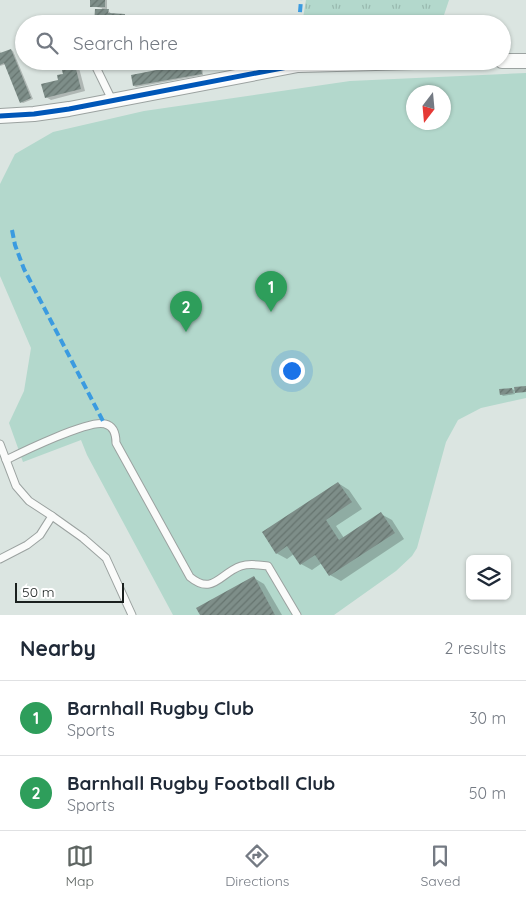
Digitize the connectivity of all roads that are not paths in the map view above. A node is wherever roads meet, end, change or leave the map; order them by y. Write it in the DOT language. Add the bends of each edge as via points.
graph roads {
  1 [pos="511,61"];
  2 [pos="526,61"];
  3 [pos="97,70"];
  4 [pos="271,70"];
  5 [pos="112,100"];
  6 [pos="0,116"];
  7 [pos="0,444"];
  8 [pos="6,460"];
  9 [pos="52,516"];
  10 [pos="0,559"];
  11 [pos="132,615"];
  12 [pos="298,615"];
  1 -- 2 [label="street"];
  3 -- 5 [label="lane"];
  4 -- 5 [label="street"];
  5 -- 6 [label="street" via="39,113"];
  7 -- 8 [label="lane"];
  8 -- 9 [label="lane" via="22,494"];
  8 -- 12 [label="lane" via="77,429 104,423 110,426 116,434 116,443 190,577 204,586 239,566 268,566"];
  9 -- 10 [label="lane" via="40,535"];
  9 -- 11 [label="lane" via="106,558"];
}
